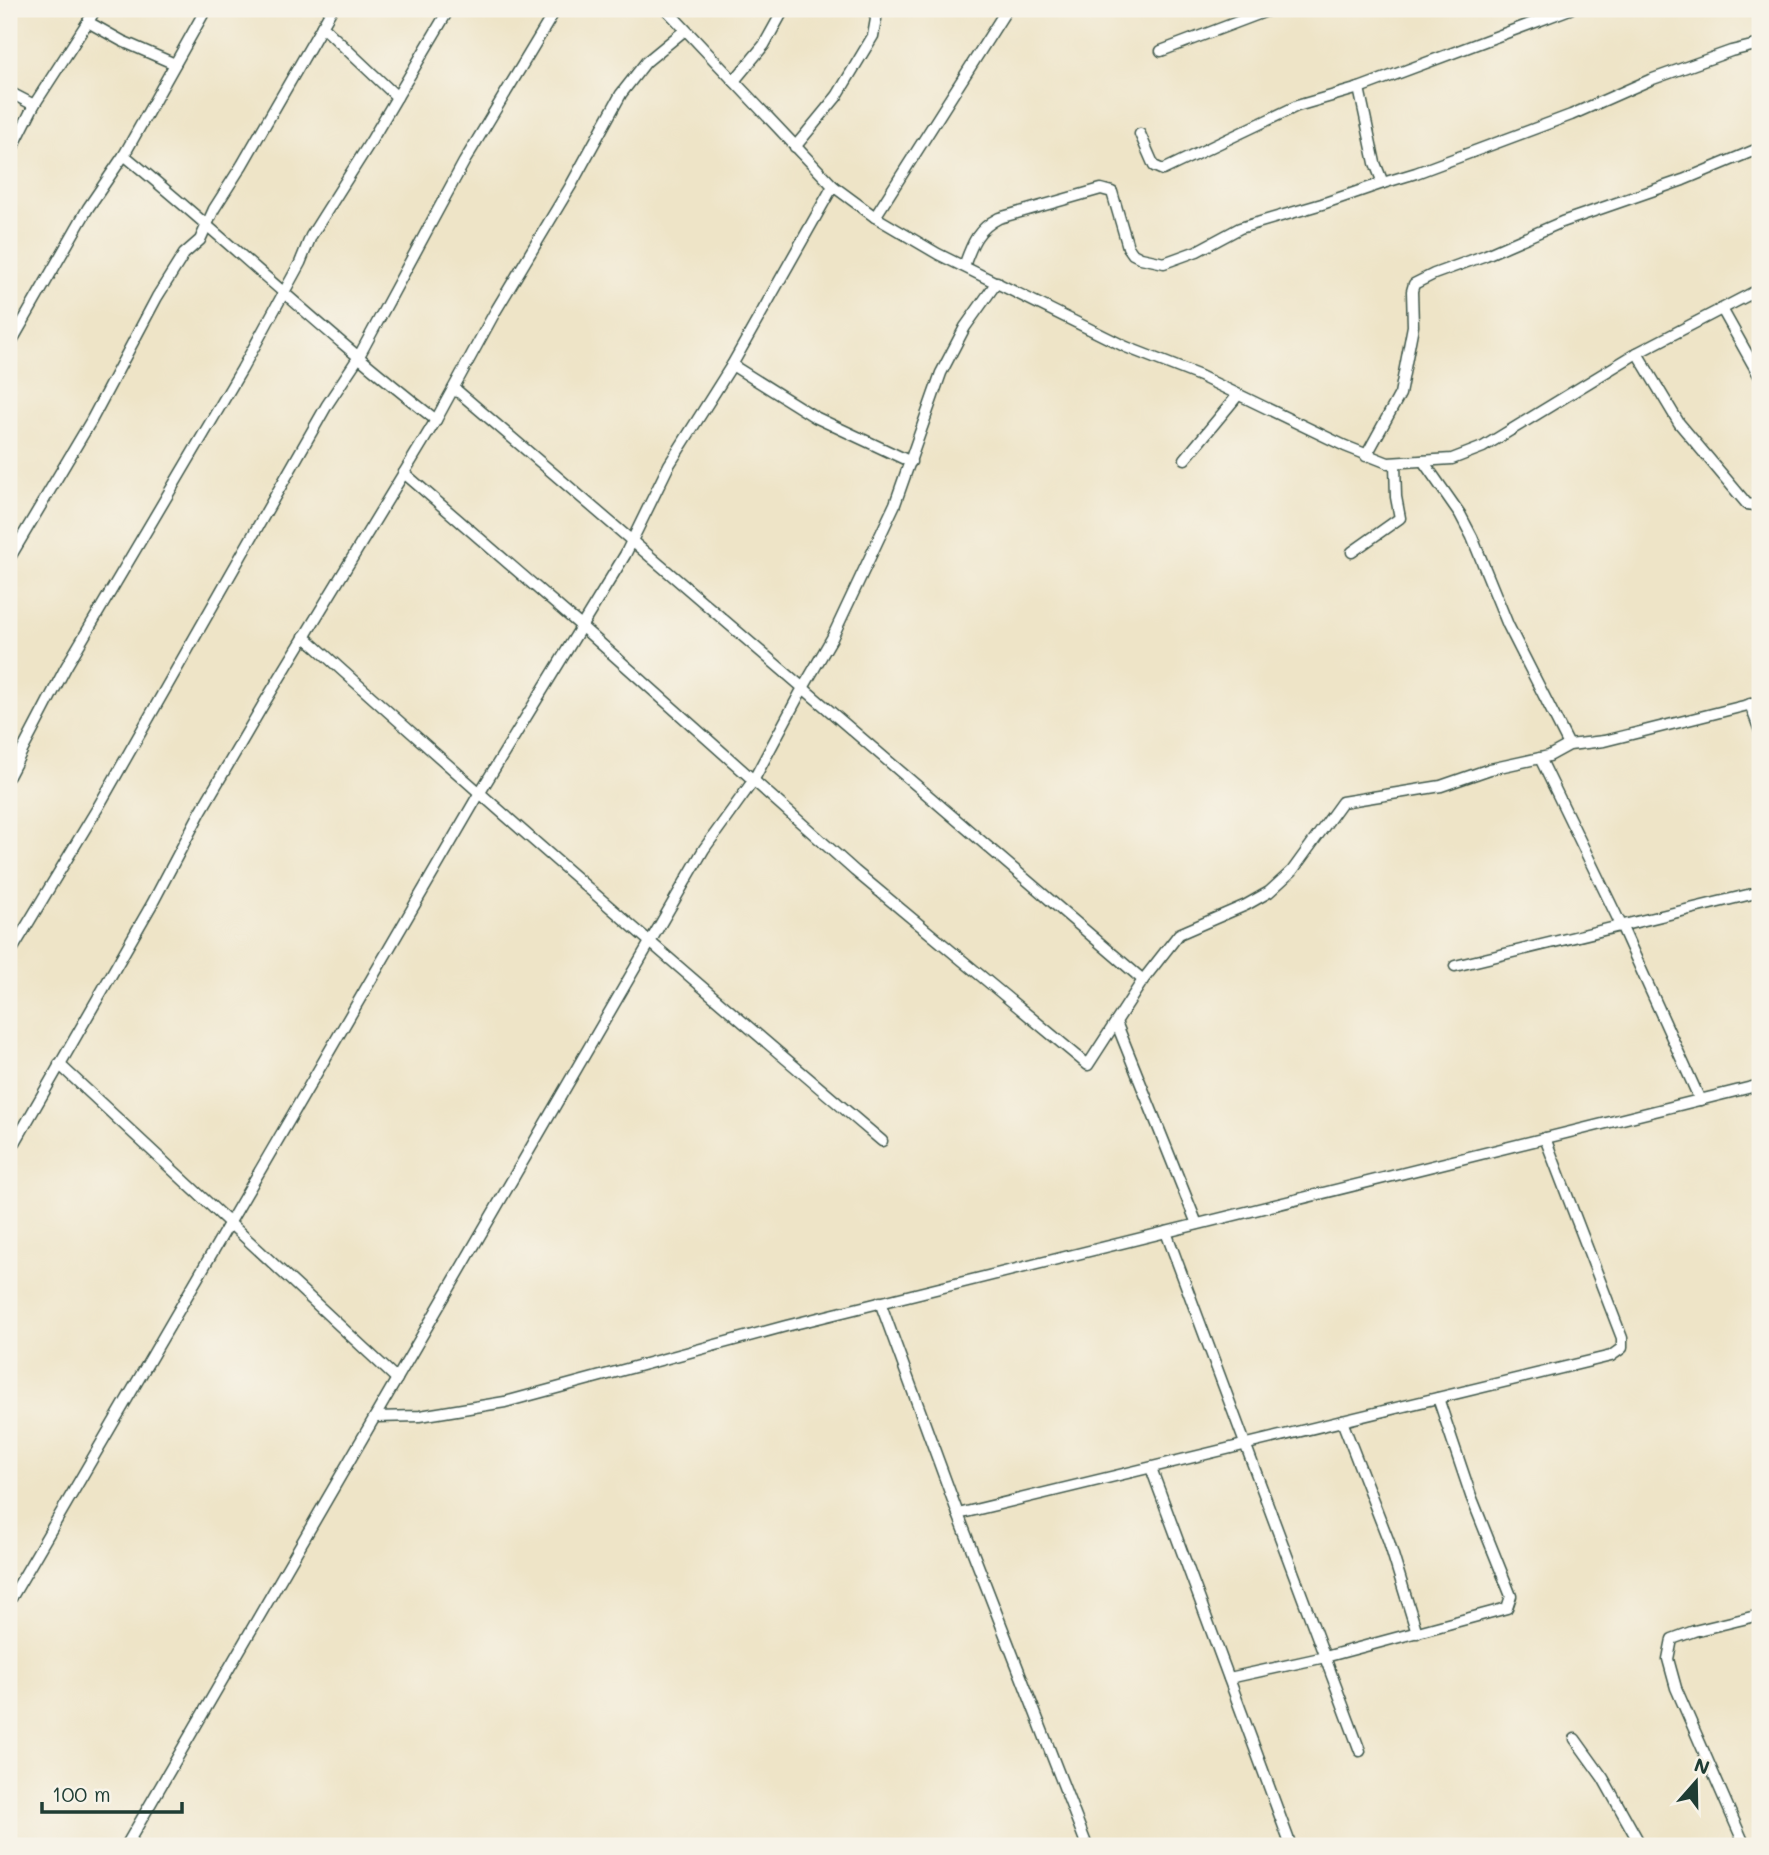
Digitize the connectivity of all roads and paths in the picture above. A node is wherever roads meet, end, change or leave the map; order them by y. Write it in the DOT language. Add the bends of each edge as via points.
graph roads {
  1 [pos="96,9"];
  2 [pos="206,9"];
  3 [pos="332,9"];
  4 [pos="449,9"];
  5 [pos="555,9"];
  6 [pos="784,9"];
  7 [pos="873,9"];
  8 [pos="1007,9"];
  9 [pos="1272,9"];
  10 [pos="1570,9"];
  11 [pos="670,10"];
  12 [pos="89,22"];
  13 [pos="322,26"];
  14 [pos="685,30"];
  15 [pos="1760,44"];
  16 [pos="1161,51"];
  17 [pos="175,64"];
  18 [pos="734,81"];
  19 [pos="1359,88"];
  20 [pos="9,92"];
  21 [pos="397,97"];
  22 [pos="34,105"];
  23 [pos="1140,134"];
  24 [pos="794,147"];
  25 [pos="1760,148"];
  26 [pos="9,155"];
  27 [pos="124,155"];
  28 [pos="1383,183"];
  29 [pos="833,186"];
  30 [pos="875,218"];
  31 [pos="206,226"];
  32 [pos="964,266"];
  33 [pos="997,282"];
  34 [pos="1760,289"];
  35 [pos="283,290"];
  36 [pos="1722,309"];
  37 [pos="9,346"];
  38 [pos="1637,353"];
  39 [pos="358,358"];
  40 [pos="732,365"];
  41 [pos="1760,377"];
  42 [pos="454,388"];
  43 [pos="1238,395"];
  44 [pos="436,420"];
  45 [pos="1366,456"];
  46 [pos="1185,459"];
  47 [pos="1423,461"];
  48 [pos="911,462"];
  49 [pos="1395,464"];
  50 [pos="404,473"];
  51 [pos="1760,506"];
  52 [pos="631,541"];
  53 [pos="1352,552"];
  54 [pos="9,559"];
  55 [pos="581,626"];
  56 [pos="304,636"];
  57 [pos="803,688"];
  58 [pos="1755,703"];
  59 [pos="1760,731"];
  60 [pos="1569,745"];
  61 [pos="1540,758"];
  62 [pos="9,776"];
  63 [pos="754,781"];
  64 [pos="479,794"];
  65 [pos="1760,892"];
  66 [pos="1621,925"];
  67 [pos="648,943"];
  68 [pos="9,955"];
  69 [pos="1455,966"];
  70 [pos="1143,980"];
  71 [pos="1116,1022"];
  72 [pos="59,1064"];
  73 [pos="1760,1085"];
  74 [pos="1700,1100"];
  75 [pos="1545,1138"];
  76 [pos="882,1141"];
  77 [pos="9,1153"];
  78 [pos="230,1224"];
  79 [pos="1198,1224"];
  80 [pos="1166,1232"];
  81 [pos="880,1302"];
  82 [pos="397,1379"];
  83 [pos="1438,1398"];
  84 [pos="375,1417"];
  85 [pos="1342,1421"];
  86 [pos="1247,1444"];
  87 [pos="1151,1468"];
  88 [pos="958,1514"];
  89 [pos="9,1602"];
  90 [pos="1760,1615"];
  91 [pos="1417,1633"];
  92 [pos="1325,1657"];
  93 [pos="1229,1678"];
  94 [pos="1575,1739"];
  95 [pos="1360,1751"];
  96 [pos="126,1846"];
  97 [pos="1087,1846"];
  98 [pos="1291,1846"];
  99 [pos="1641,1846"];
  100 [pos="1745,1846"];
  1 -- 12 [label="street"];
  2 -- 17 [label="street"];
  3 -- 13 [label="street"];
  4 -- 21 [label="street"];
  5 -- 39 [label="street" via="464,162"];
  6 -- 18 [label="street" via="764,45"];
  7 -- 24 [label="street" via="873,36 837,96"];
  8 -- 30 [label="street"];
  9 -- 16 [label="street"];
  10 -- 19 [label="street"];
  11 -- 14 [label="street"];
  12 -- 17 [label="street"];
  12 -- 22 [label="street"];
  13 -- 21 [label="street"];
  13 -- 31 [label="street"];
  14 -- 18 [label="street"];
  14 -- 42 [label="street" via="628,82"];
  15 -- 28 [label="street" via="1650,80 1571,115"];
  17 -- 27 [label="street"];
  18 -- 24 [label="street"];
  19 -- 23 [label="street" via="1297,106 1163,170 1154,166"];
  19 -- 28 [label="street"];
  20 -- 22 [label="street"];
  21 -- 35 [label="street"];
  22 -- 26 [label="street"];
  24 -- 29 [label="street"];
  25 -- 45 [label="street" via="1562,222 1414,284 1413,326 1400,394"];
  27 -- 31 [label="street"];
  27 -- 37 [label="street" via="88,208"];
  28 -- 32 [label="street" via="1247,225 1164,263 1133,254 1112,192 1101,189 987,224 975,236"];
  29 -- 30 [label="street"];
  29 -- 40 [label="street"];
  30 -- 32 [label="street"];
  31 -- 35 [label="street"];
  31 -- 54 [label="street" via="156,297 91,421"];
  32 -- 33 [label="street"];
  33 -- 43 [label="street" via="1126,347"];
  33 -- 48 [label="street" via="965,327 941,373"];
  34 -- 36 [label="street"];
  35 -- 39 [label="street"];
  35 -- 62 [label="street" via="242,369 66,667"];
  36 -- 38 [label="street"];
  36 -- 41 [label="street"];
  38 -- 47 [label="street" via="1483,447 1452,459"];
  38 -- 51 [label="street" via="1679,423 1747,504"];
  39 -- 44 [label="street"];
  39 -- 68 [label="street"];
  40 -- 48 [label="street" via="815,417"];
  40 -- 52 [label="street" via="669,465"];
  42 -- 44 [label="street"];
  42 -- 52 [label="street"];
  43 -- 45 [label="street"];
  43 -- 46 [label="street"];
  44 -- 50 [label="street"];
  45 -- 49 [label="street"];
  47 -- 49 [label="street"];
  47 -- 60 [label="street" via="1472,537 1508,625"];
  48 -- 57 [label="street" via="832,638"];
  49 -- 53 [label="street" via="1400,518"];
  50 -- 55 [label="street"];
  50 -- 56 [label="street"];
  52 -- 55 [label="street"];
  52 -- 57 [label="street"];
  55 -- 63 [label="street"];
  55 -- 64 [label="street"];
  56 -- 64 [label="street"];
  56 -- 72 [label="street"];
  57 -- 63 [label="street"];
  57 -- 70 [label="street"];
  58 -- 59 [label="street"];
  58 -- 60 [label="street" via="1604,741"];
  60 -- 61 [label="street"];
  61 -- 66 [label="street"];
  61 -- 70 [label="street" via="1441,786 1342,802 1292,871 1269,892 1179,934"];
  63 -- 67 [label="street" via="704,849"];
  63 -- 71 [label="street" via="1088,1065"];
  64 -- 67 [label="street"];
  64 -- 78 [label="street"];
  65 -- 66 [label="street"];
  66 -- 69 [label="street"];
  66 -- 74 [label="street"];
  67 -- 76 [label="street"];
  67 -- 82 [label="street"];
  70 -- 71 [label="street"];
  71 -- 79 [label="street"];
  72 -- 77 [label="street"];
  72 -- 78 [label="street"];
  73 -- 74 [label="street"];
  74 -- 75 [label="street"];
  75 -- 79 [label="street"];
  75 -- 83 [label="street" via="1622,1348 1611,1356"];
  78 -- 82 [label="street"];
  78 -- 89 [label="street"];
  79 -- 80 [label="street"];
  80 -- 81 [label="street"];
  80 -- 86 [label="street"];
  81 -- 84 [label="street" via="505,1402 420,1416"];
  81 -- 88 [label="street"];
  82 -- 84 [label="street"];
  83 -- 85 [label="street"];
  83 -- 91 [label="street" via="1511,1596 1507,1608"];
  84 -- 96 [label="street"];
  85 -- 86 [label="street"];
  85 -- 91 [label="street" via="1389,1542"];
  86 -- 87 [label="street"];
  86 -- 92 [label="street"];
  87 -- 88 [label="street"];
  87 -- 93 [label="street"];
  88 -- 97 [label="street"];
  90 -- 100 [label="street" via="1672,1639 1668,1659 1675,1688"];
  91 -- 92 [label="street"];
  92 -- 93 [label="street"];
  92 -- 95 [label="street"];
  93 -- 98 [label="street"];
  94 -- 99 [label="street"];
}
